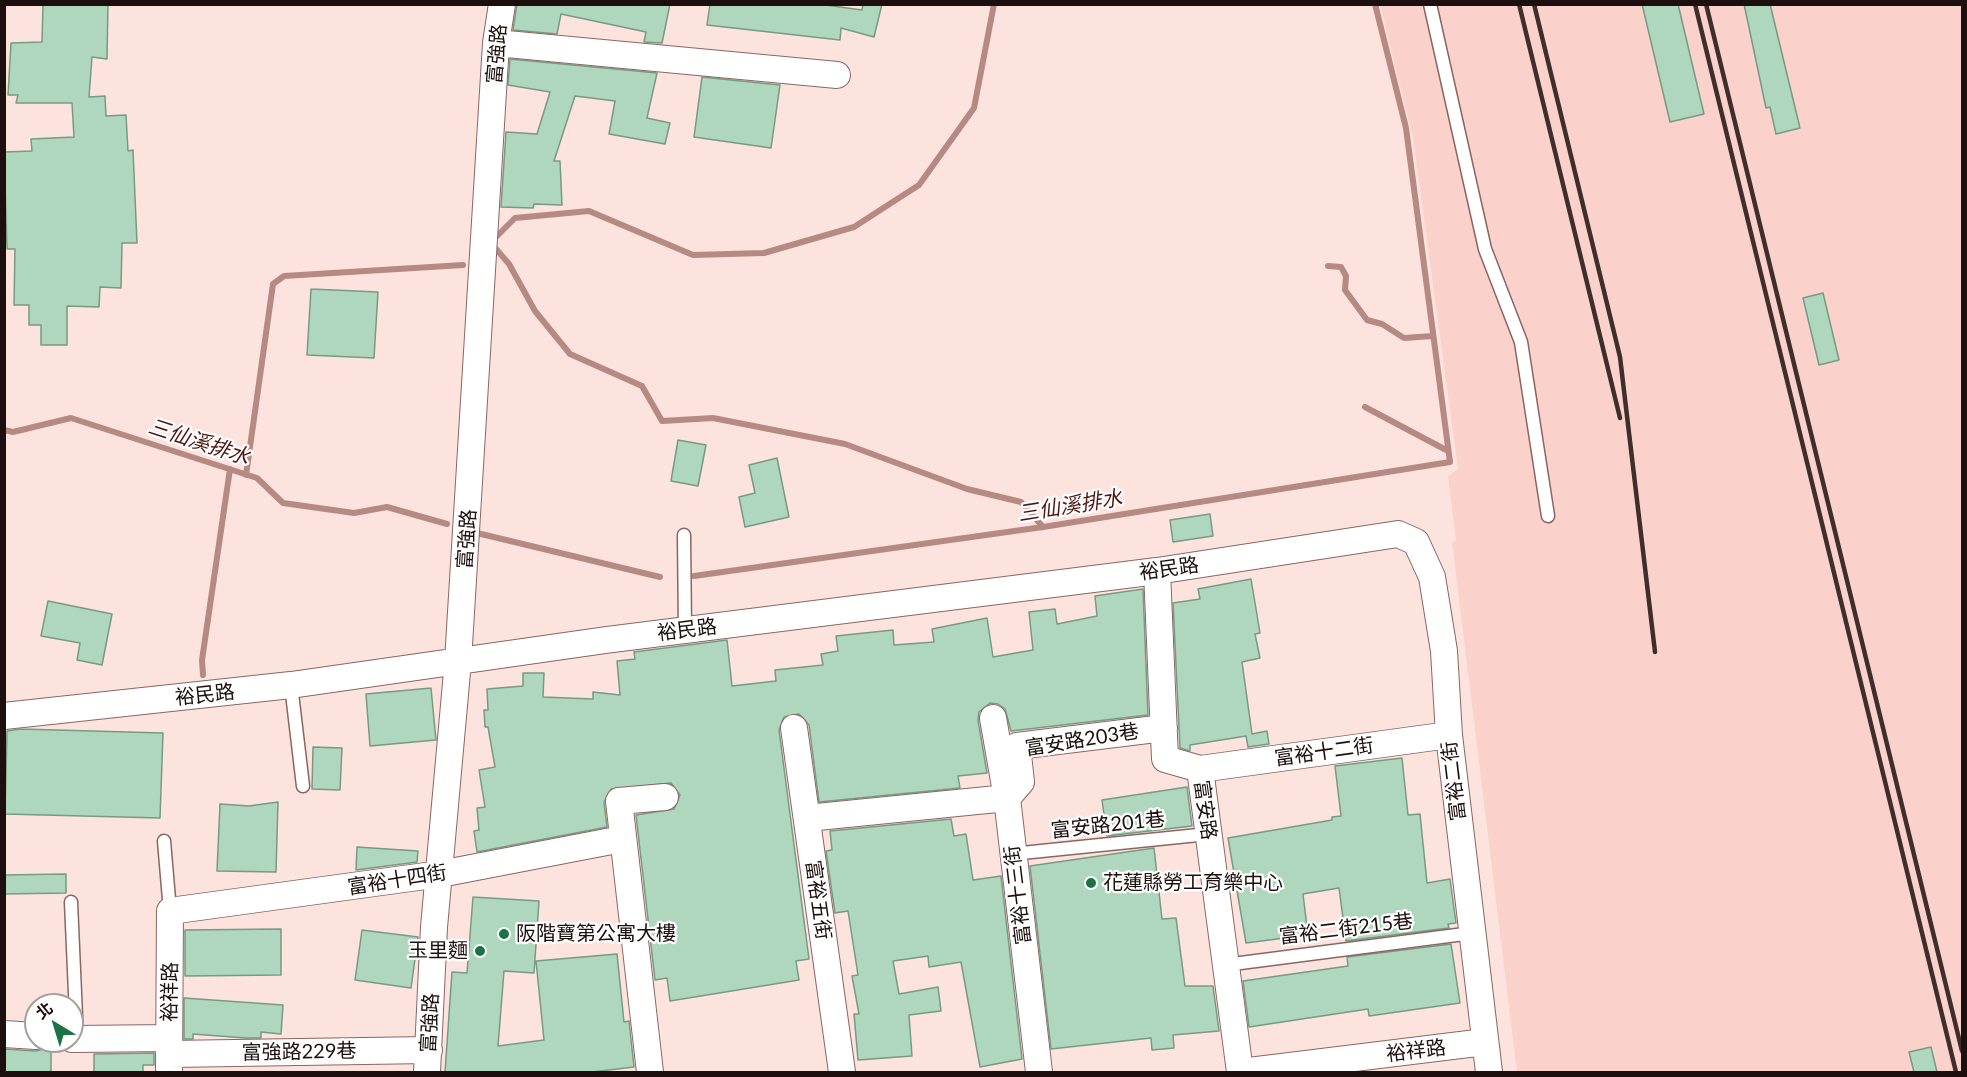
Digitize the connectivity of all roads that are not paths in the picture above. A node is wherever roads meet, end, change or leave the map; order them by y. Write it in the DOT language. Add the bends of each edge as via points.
graph roads {
  1 [pos="502,4"];
  2 [pos="1430,4"];
  3 [pos="496,43"];
  4 [pos="837,75"];
  5 [pos="1548,516"];
  6 [pos="684,535"];
  7 [pos="1368,537"];
  8 [pos="1157,571"];
  9 [pos="685,631"];
  10 [pos="458,661"];
  11 [pos="291,685"];
  12 [pos="4,716"];
  13 [pos="993,718"];
  14 [pos="1164,728"];
  15 [pos="794,729"];
  16 [pos="1449,735"];
  17 [pos="1200,769"];
  18 [pos="303,786"];
  19 [pos="665,797"];
  20 [pos="1007,798"];
  21 [pos="807,818"];
  22 [pos="1208,834"];
  23 [pos="622,839"];
  24 [pos="164,841"];
  25 [pos="1012,854"];
  26 [pos="440,874"];
  27 [pos="71,902"];
  28 [pos="170,911"];
  29 [pos="1472,933"];
  30 [pos="1225,965"];
  31 [pos="74,993"];
  32 [pos="4,1034"];
  33 [pos="24,1035"];
  34 [pos="84,1041"];
  35 [pos="1485,1042"];
  36 [pos="169,1055"];
  37 [pos="428,1061"];
  38 [pos="650,1072"];
  39 [pos="842,1072"];
  40 [pos="1039,1072"];
  41 [pos="1240,1072"];
  42 [pos="1489,1072"];
  1 -- 3 [label="street, 富強路"];
  2 -- 5 [label="lane" via="1485,249 1521,342"];
  3 -- 4 [label="street"];
  3 -- 10 [label="street, 富強路"];
  6 -- 9 [label="lane"];
  7 -- 8 [label="street, 裕民路"];
  7 -- 16 [label="street, 富裕二街" via="1398,534 1416,542 1432,577 1444,651"];
  8 -- 9 [label="street, 裕民路"];
  8 -- 14 [label="street, 富安路"];
  9 -- 10 [label="street, 裕民路"];
  10 -- 11 [label="street, 裕民路"];
  10 -- 26 [label="street, 富強路"];
  11 -- 12 [label="street, 裕民路"];
  11 -- 18 [label="lane"];
  13 -- 20 [label="street, 富裕十三街"];
  14 -- 17 [label="street, 富安路" via="1165,759"];
  14 -- 20 [label="street, 富安路203巷" via="1017,746 1020,782"];
  15 -- 21 [label="street, 富裕五街"];
  16 -- 17 [label="street, 富裕十二街"];
  16 -- 29 [label="street, 富裕二街"];
  17 -- 22 [label="street, 富安路"];
  19 -- 23 [label="street" via="619,801"];
  20 -- 21 [label="street"];
  20 -- 25 [label="street, 富裕十三街"];
  21 -- 39 [label="street, 富裕五街"];
  22 -- 25 [label="lane, 富安路201巷"];
  22 -- 30 [label="street, 富安路"];
  23 -- 26 [label="street, 富裕十四街"];
  23 -- 38 [label="street"];
  24 -- 28 [label="lane"];
  25 -- 40 [label="street, 富裕十三街"];
  26 -- 28 [label="street, 富裕十四街"];
  26 -- 37 [label="street, 富強路"];
  27 -- 31 [label="lane"];
  28 -- 36 [label="street, 裕祥路"];
  29 -- 30 [label="lane, 富裕二街215巷"];
  29 -- 35 [label="street, 富裕二街"];
  30 -- 41 [label="street, 富安路"];
  32 -- 33 [label="street"];
  34 -- 36 [label="street, 富強路229巷"];
  35 -- 41 [label="street, 裕祥路"];
  35 -- 42 [label="street, 富裕二街"];
  36 -- 37 [label="street, 富強路229巷"];
}
